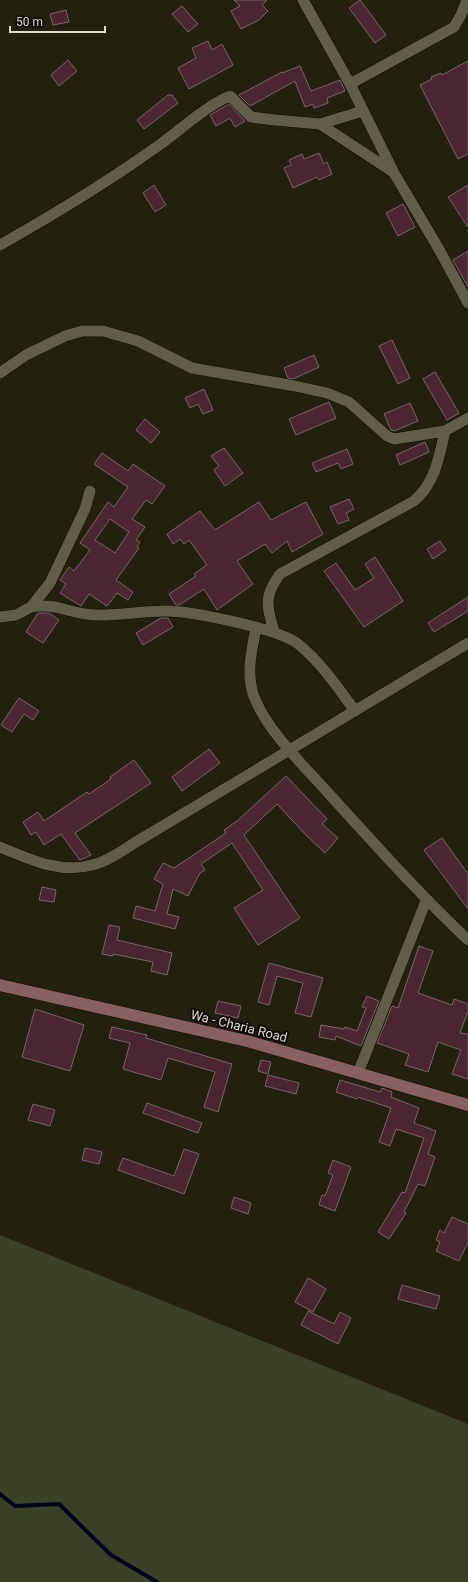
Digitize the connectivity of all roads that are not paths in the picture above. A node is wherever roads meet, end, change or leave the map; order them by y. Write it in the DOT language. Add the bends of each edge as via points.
graph roads {
  1 [pos="303,0"];
  2 [pos="468,0"];
  3 [pos="350,84"];
  4 [pos="363,111"];
  5 [pos="320,124"];
  6 [pos="394,173"];
  7 [pos="0,245"];
  8 [pos="468,303"];
  9 [pos="0,373"];
  10 [pos="468,418"];
  11 [pos="445,431"];
  12 [pos="90,490"];
  13 [pos="31,606"];
  14 [pos="0,617"];
  15 [pos="256,628"];
  16 [pos="274,632"];
  17 [pos="468,643"];
  18 [pos="355,711"];
  19 [pos="290,750"];
  20 [pos="0,847"];
  21 [pos="426,901"];
  22 [pos="468,940"];
  23 [pos="0,985"];
  24 [pos="358,1073"];
  25 [pos="468,1105"];
  1 -- 3 [label="street"];
  2 -- 3 [label="street" via="454,27"];
  3 -- 4 [label="street"];
  4 -- 5 [label="street"];
  4 -- 6 [label="street"];
  5 -- 6 [label="street"];
  5 -- 7 [label="street" via="251,117 230,96 214,103 156,148 96,187"];
  6 -- 8 [label="street"];
  9 -- 11 [label="street" via="26,354 65,336 82,331 103,331 138,341 192,368 327,393 349,402 387,436 394,439"];
  10 -- 11 [label="street"];
  11 -- 16 [label="street" via="433,478 425,491 414,501 280,574 267,597"];
  12 -- 13 [label="street" via="85,509 50,583"];
  13 -- 14 [label="street" via="16,615"];
  13 -- 15 [label="street" via="54,605 85,614 99,615 187,612"];
  15 -- 16 [label="street"];
  15 -- 19 [label="street" via="250,660 250,680 262,714"];
  16 -- 18 [label="street" via="297,643 318,664"];
  17 -- 18 [label="street"];
  18 -- 19 [label="street"];
  19 -- 20 [label="street" via="93,865 67,869 30,860"];
  19 -- 21 [label="street"];
  21 -- 22 [label="street"];
  21 -- 24 [label="street"];
  23 -- 24 [label="street, Wa - Charia Road" via="247,1041"];
  24 -- 25 [label="street, Wa - Charia Road"];
}
